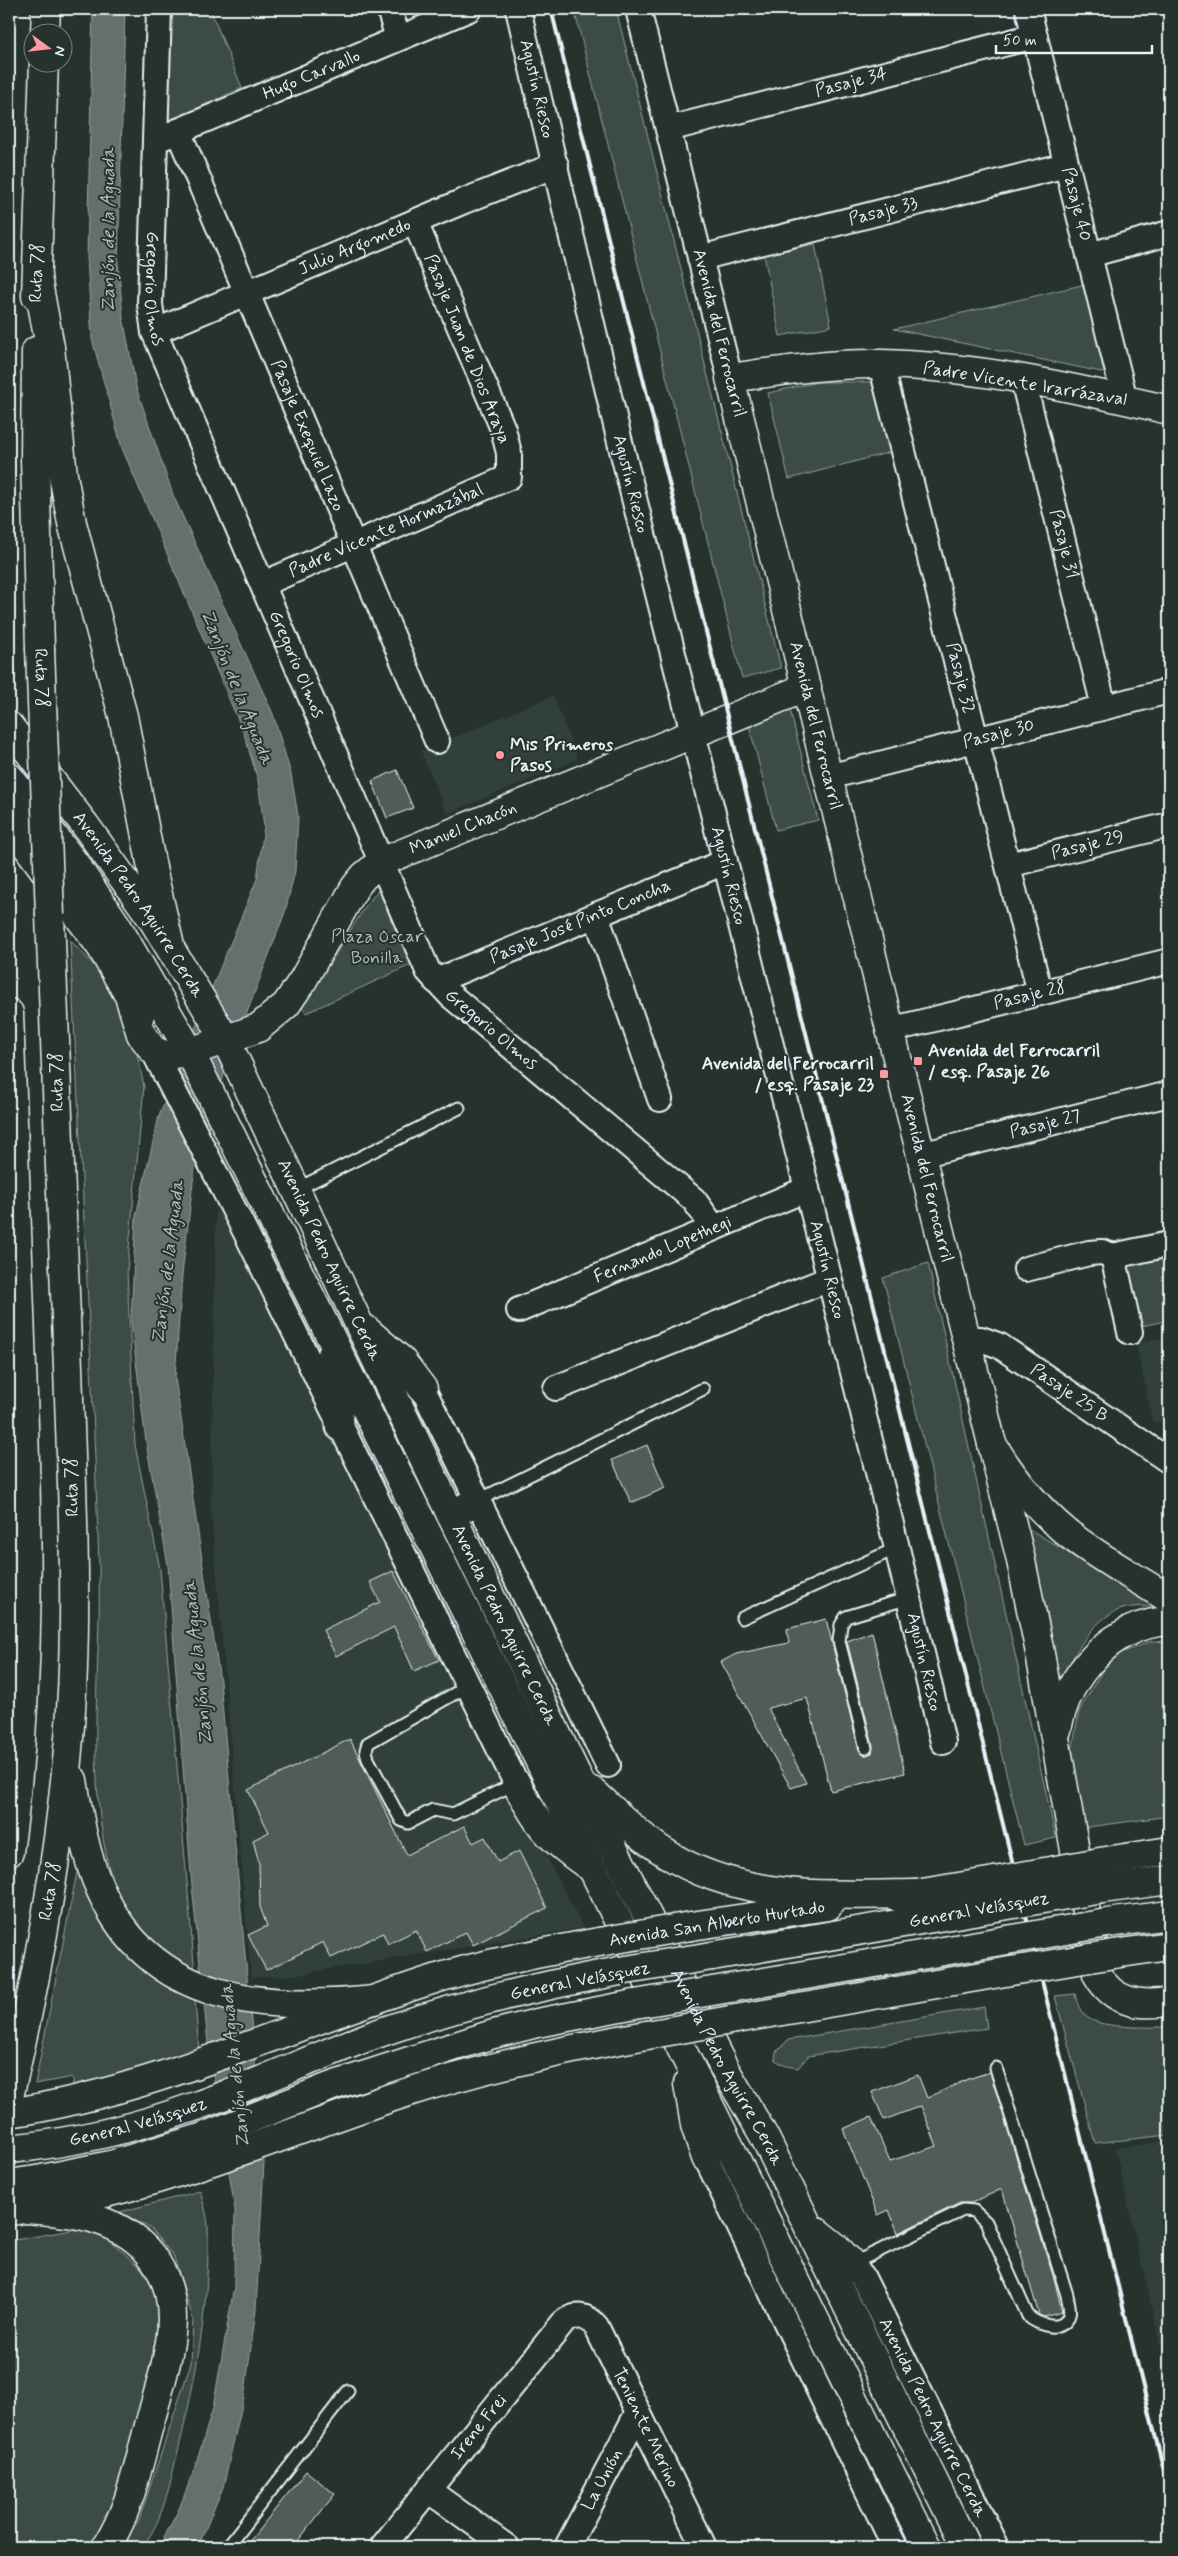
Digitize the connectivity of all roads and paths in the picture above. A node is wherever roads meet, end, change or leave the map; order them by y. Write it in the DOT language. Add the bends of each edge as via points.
graph roads {
  1 [pos="46,9"];
  2 [pos="159,9"];
  3 [pos="389,9"];
  4 [pos="469,9"];
  5 [pos="518,9"];
  6 [pos="638,9"];
  7 [pos="1028,9"];
  8 [pos="45,22"];
  9 [pos="1034,36"];
  10 [pos="398,38"];
  11 [pos="44,72"];
  12 [pos="668,129"];
  13 [pos="178,131"];
  14 [pos="155,141"];
  15 [pos="556,165"];
  16 [pos="1066,165"];
  17 [pos="415,222"];
  18 [pos="1169,233"];
  19 [pos="1089,255"];
  20 [pos="700,258"];
  21 [pos="37,277"];
  22 [pos="247,293"];
  23 [pos="154,332"];
  24 [pos="881,364"];
  25 [pos="730,378"];
  26 [pos="1023,380"];
  27 [pos="1125,400"];
  28 [pos="1169,410"];
  29 [pos="509,477"];
  30 [pos="354,545"];
  31 [pos="263,584"];
  32 [pos="807,687"];
  33 [pos="1169,691"];
  34 [pos="1104,707"];
  35 [pos="9,726"];
  36 [pos="693,734"];
  37 [pos="976,739"];
  38 [pos="437,740"];
  39 [pos="828,776"];
  40 [pos="9,777"];
  41 [pos="9,822"];
  42 [pos="1169,825"];
  43 [pos="381,862"];
  44 [pos="725,862"];
  45 [pos="1008,865"];
  46 [pos="596,915"];
  47 [pos="170,946"];
  48 [pos="1169,961"];
  49 [pos="436,981"];
  50 [pos="1040,992"];
  51 [pos="9,1013"];
  52 [pos="890,1030"];
  53 [pos="226,1040"];
  54 [pos="169,1050"];
  55 [pos="1169,1094"];
  56 [pos="660,1099"];
  57 [pos="459,1108"];
  58 [pos="920,1156"];
  59 [pos="297,1189"];
  60 [pos="807,1189"];
  61 [pos="714,1228"];
  62 [pos="1169,1244"];
  63 [pos="1113,1256"];
  64 [pos="1026,1269"];
  65 [pos="829,1279"];
  66 [pos="519,1310"];
  67 [pos="358,1322"];
  68 [pos="1130,1332"];
  69 [pos="330,1336"];
  70 [pos="965,1340"];
  71 [pos="556,1388"];
  72 [pos="423,1389"];
  73 [pos="703,1389"];
  74 [pos="340,1427"];
  75 [pos="992,1444"];
  76 [pos="1169,1460"];
  77 [pos="26,1470"];
  78 [pos="477,1501"];
  79 [pos="451,1515"];
  80 [pos="897,1548"];
  81 [pos="9,1587"];
  82 [pos="909,1598"];
  83 [pos="1169,1599"];
  84 [pos="742,1618"];
  85 [pos="1169,1621"];
  86 [pos="468,1686"];
  87 [pos="1056,1736"];
  88 [pos="69,1739"];
  89 [pos="943,1742"];
  90 [pos="866,1748"];
  91 [pos="608,1765"];
  92 [pos="578,1780"];
  93 [pos="516,1783"];
  94 [pos="1169,1851"];
  95 [pos="9,1852"];
  96 [pos="590,1867"];
  97 [pos="1169,1880"];
  98 [pos="915,1894"];
  99 [pos="998,1894"];
  100 [pos="1169,1915"];
  101 [pos="1169,1946"];
  102 [pos="375,2000"];
  103 [pos="1169,2002"];
  104 [pos="682,2052"];
  105 [pos="996,2068"];
  106 [pos="9,2097"];
  107 [pos="9,2113"];
  108 [pos="16,2148"];
  109 [pos="706,2158"];
  110 [pos="11,2184"];
  111 [pos="18,2210"];
  112 [pos="810,2228"];
  113 [pos="852,2264"];
  114 [pos="579,2316"];
  115 [pos="348,2391"];
  116 [pos="638,2412"];
  117 [pos="428,2490"];
  118 [pos="702,2546"];
  119 [pos="106,2547"];
  120 [pos="227,2547"];
  121 [pos="382,2547"];
  122 [pos="507,2547"];
  123 [pos="567,2547"];
  124 [pos="895,2547"];
  125 [pos="927,2547"];
  126 [pos="966,2547"];
  127 [pos="997,2547"];
  1 -- 8 [label="main road"];
  2 -- 14 [label="street, Gregorio Olmos"];
  3 -- 10 [label="street"];
  4 -- 10 [label="street, Hugo Carvallo"];
  5 -- 15 [label="street, Agustín Riesco"];
  6 -- 12 [label="street, Avenida del Ferrocarril"];
  7 -- 9 [label="street, Pasaje 40"];
  9 -- 12 [label="street, Pasaje 34"];
  9 -- 16 [label="street, Pasaje 40"];
  10 -- 13 [label="street, Hugo Carvallo"];
  11 -- 21 [label="main road, Ruta 78"];
  12 -- 20 [label="street, Avenida del Ferrocarril"];
  13 -- 14 [label="street, Hugo Carvallo"];
  13 -- 22 [label="street, Pasaje Exequiel Lazo"];
  14 -- 23 [label="street, Gregorio Olmos" via="150,304"];
  15 -- 17 [label="street, Julio Argomedo"];
  15 -- 36 [label="street, Agustín Riesco" via="618,434"];
  16 -- 19 [label="street, Pasaje 40"];
  16 -- 20 [label="street, Pasaje 33"];
  17 -- 22 [label="street, Julio Argomedo"];
  17 -- 29 [label="street, Pasaje Juan de Dios Araya" via="503,429 509,453"];
  18 -- 19 [label="street"];
  19 -- 27 [label="street, Pasaje 40"];
  20 -- 25 [label="street, Avenida del Ferrocarril"];
  21 -- 47 [label="main road" via="50,347 63,475 72,523 123,716"];
  21 -- 88 [label="main road, Ruta 78, bridge" via="40,648 74,1552 75,1615"];
  22 -- 23 [label="street, Julio Argomedo"];
  22 -- 30 [label="street, Pasaje Exequiel Lazo"];
  23 -- 31 [label="street, Gregorio Olmos"];
  24 -- 25 [label="main road, Padre Vicente Irarrázaval" via="833,365"];
  24 -- 26 [label="main road, Padre Vicente Irarrázaval" via="950,368"];
  24 -- 37 [label="street, Pasaje 32"];
  25 -- 32 [label="main road, Avenida del Ferrocarril"];
  26 -- 27 [label="main road, Padre Vicente Irarrázaval"];
  26 -- 34 [label="street, Pasaje 31"];
  27 -- 28 [label="main road, Padre Vicente Irarrázaval"];
  29 -- 30 [label="street, Padre Vicente Hormazábal"];
  30 -- 31 [label="street, Padre Vicente Hormazábal"];
  30 -- 38 [label="street, Pasaje Exequiel Lazo"];
  31 -- 43 [label="street, Gregorio Olmos"];
  32 -- 36 [label="main road, Manuel Chacón"];
  32 -- 39 [label="main road, Avenida del Ferrocarril"];
  33 -- 34 [label="street, Pasaje 30"];
  34 -- 37 [label="street, Pasaje 30"];
  35 -- 47 [label="main road, Avenida Pedro Aguirre Cerda" via="103,848"];
  36 -- 43 [label="main road, Manuel Chacón"];
  36 -- 44 [label="street, Agustín Riesco"];
  37 -- 39 [label="street, Pasaje 30"];
  37 -- 45 [label="street, Pasaje 32"];
  39 -- 52 [label="main road, Avenida del Ferrocarril"];
  40 -- 54 [label="main road, Avenida Pedro Aguirre Cerda" via="113,920"];
  41 -- 54 [label="main road" via="101,947 130,999"];
  42 -- 45 [label="street, Pasaje 29"];
  43 -- 49 [label="street, Gregorio Olmos" via="428,971"];
  43 -- 53 [label="main road, Manuel Chacón" via="355,887 286,1005 254,1029"];
  44 -- 46 [label="street, Pasaje José Pinto Concha"];
  44 -- 60 [label="street, Agustín Riesco"];
  45 -- 50 [label="street, Pasaje 32"];
  46 -- 49 [label="street, Pasaje José Pinto Concha"];
  46 -- 56 [label="street"];
  47 -- 53 [label="main road, Avenida Pedro Aguirre Cerda"];
  48 -- 50 [label="street, Pasaje 28"];
  49 -- 61 [label="street, Gregorio Olmos" via="694,1200"];
  50 -- 52 [label="street, Pasaje 28"];
  51 -- 77 [label="main road"];
  52 -- 58 [label="main road, Avenida del Ferrocarril"];
  53 -- 54 [label="main road, Manuel Chacón"];
  53 -- 59 [label="main road, Avenida Pedro Aguirre Cerda"];
  54 -- 69 [label="main road, Avenida Pedro Aguirre Cerda" via="220,1114"];
  54 -- 74 [label="street, Avenida Pedro Aguirre Cerda" via="210,1164"];
  55 -- 58 [label="street, Pasaje 27"];
  57 -- 59 [label="lane"];
  58 -- 70 [label="main road, Avenida del Ferrocarril"];
  59 -- 67 [label="main road, Avenida Pedro Aguirre Cerda"];
  60 -- 61 [label="street, Fernando Lopethegi"];
  60 -- 65 [label="street, Agustín Riesco"];
  61 -- 66 [label="street, Fernando Lopethegi"];
  62 -- 63 [label="street"];
  63 -- 64 [label="street" via="1102,1252 1089,1253"];
  63 -- 68 [label="street"];
  65 -- 71 [label="street"];
  65 -- 80 [label="street, Agustín Riesco"];
  67 -- 72 [label="main road" via="395,1354"];
  67 -- 79 [label="main road, Avenida Pedro Aguirre Cerda"];
  69 -- 74 [label="main road"];
  69 -- 96 [label="main road, Avenida Pedro Aguirre Cerda"];
  70 -- 75 [label="main road, Avenida del Ferrocarril"];
  70 -- 76 [label="street, Pasaje 25 B" via="981,1340 1000,1346"];
  72 -- 78 [label="street, Avenida Pedro Aguirre Cerda"];
  73 -- 78 [label="lane"];
  74 -- 86 [label="street, Avenida Pedro Aguirre Cerda"];
  75 -- 83 [label="main road" via="1018,1483 1061,1528"];
  75 -- 87 [label="main road, Avenida del Ferrocarril" via="1020,1556"];
  77 -- 81 [label="main road"];
  77 -- 95 [label="main road" via="26,1649"];
  78 -- 79 [label="main road"];
  78 -- 91 [label="street, Avenida Pedro Aguirre Cerda"];
  79 -- 92 [label="main road, Avenida Pedro Aguirre Cerda"];
  80 -- 82 [label="street, Agustín Riesco"];
  80 -- 84 [label="lane"];
  82 -- 89 [label="street, Agustín Riesco"];
  82 -- 90 [label="lane" via="846,1616 841,1625 839,1641"];
  85 -- 87 [label="main road" via="1124,1634 1094,1657 1082,1670 1064,1701"];
  86 -- 93 [label="street, Avenida Pedro Aguirre Cerda"];
  86 -- 93 [label="lane" via="368,1743 368,1759 401,1820 408,1823 434,1810 453,1814"];
  87 -- 103 [label="main road, Avenida del Ferrocarril" via="1097,1974 1109,1992 1128,2002"];
  88 -- 102 [label="main road" via="75,1793 92,1869 126,1932 143,1950 178,1977 219,1994 261,2002 322,2004"];
  88 -- 106 [label="main road, Ruta 78" via="48,1906"];
  92 -- 98 [label="main road" via="650,1843 710,1876 786,1892"];
  92 -- 112 [label="main road, Avenida Pedro Aguirre Cerda" via="723,2066 764,2136"];
  93 -- 96 [label="main road" via="548,1836"];
  94 -- 99 [label="main road, Avenida San Alberto Hurtado, bridge" via="1100,1862"];
  96 -- 104 [label="main road, Avenida Pedro Aguirre Cerda"];
  97 -- 99 [label="main road, General Velásquez, bridge" via="1102,1889"];
  98 -- 99 [label="main road, Avenida San Alberto Hurtado"];
  98 -- 102 [label="main road, Avenida San Alberto Hurtado, bridge" via="691,1926 513,1957"];
  99 -- 108 [label="main road, General Velásquez, bridge" via="712,1956 519,1992 370,2036 197,2106 113,2132"];
  100 -- 110 [label="main road, General Velásquez, bridge" via="635,2004 490,2035 382,2069 198,2139 111,2165"];
  101 -- 111 [label="main road, bridge" via="569,2048 485,2068 199,2166 105,2194"];
  102 -- 107 [label="main road, Avenida San Alberto Hurtado" via="115,2091"];
  104 -- 109 [label="main road"];
  104 -- 125 [label="main road, Avenida Pedro Aguirre Cerda"];
  105 -- 113 [label="lane" via="1067,2295 1070,2310 1067,2319 1050,2326 1028,2316 986,2222 974,2211 963,2210"];
  109 -- 124 [label="street"];
  111 -- 119 [label="main road" via="75,2214 122,2230 152,2255 170,2292 172,2323 167,2360 130,2492"];
  112 -- 113 [label="main road"];
  112 -- 126 [label="main road, Avenida Pedro Aguirre Cerda"];
  113 -- 127 [label="street, Avenida Pedro Aguirre Cerda" via="862,2276"];
  114 -- 116 [label="street, Teniente Merino" via="596,2326"];
  114 -- 117 [label="street, Irene Frei" via="573,2316 564,2323"];
  115 -- 120 [label="lane"];
  116 -- 118 [label="street, Teniente Merino"];
  116 -- 123 [label="street, La Unión"];
  117 -- 121 [label="street, Irene Frei"];
  117 -- 122 [label="street"];
}
